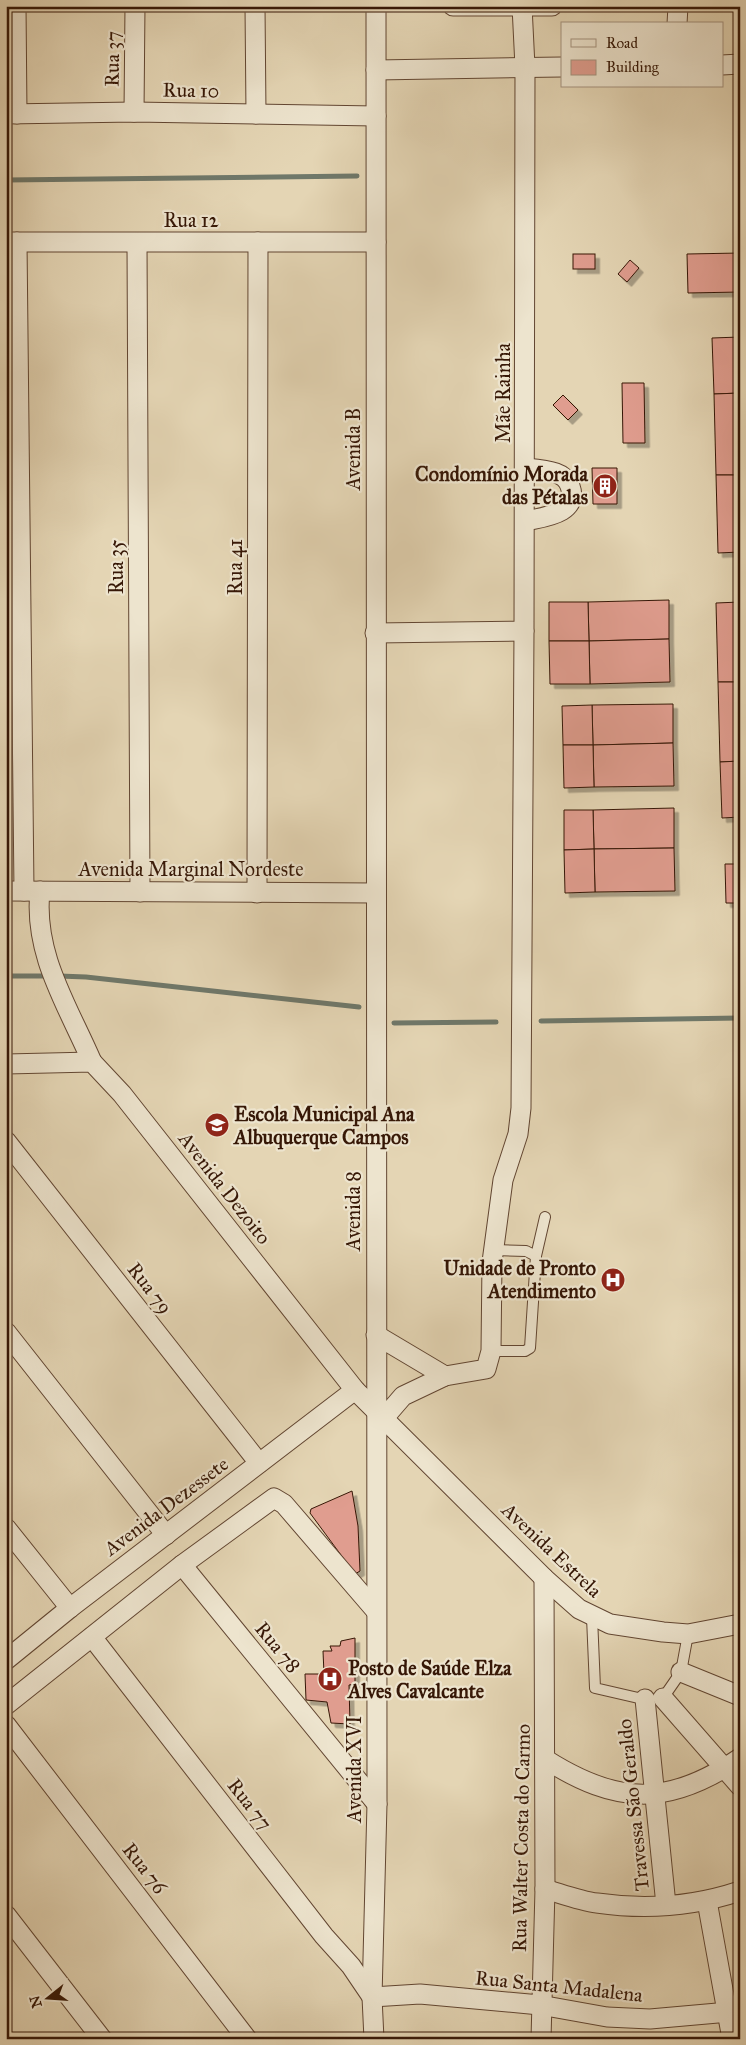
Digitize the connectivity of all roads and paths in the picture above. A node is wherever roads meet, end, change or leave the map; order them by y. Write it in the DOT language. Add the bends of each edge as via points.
graph roads {
  1 [pos="16,6"];
  2 [pos="135,6"];
  3 [pos="255,6"];
  4 [pos="376,6"];
  5 [pos="453,6"];
  6 [pos="552,6"];
  7 [pos="678,6"];
  8 [pos="522,7"];
  9 [pos="677,22"];
  10 [pos="724,64"];
  11 [pos="740,64"];
  12 [pos="525,67"];
  13 [pos="561,67"];
  14 [pos="376,70"];
  15 [pos="134,112"];
  16 [pos="12,114"];
  17 [pos="256,114"];
  18 [pos="376,116"];
  19 [pos="12,242"];
  20 [pos="137,242"];
  21 [pos="258,242"];
  22 [pos="376,242"];
  23 [pos="526,468"];
  24 [pos="526,521"];
  25 [pos="524,631"];
  26 [pos="375,633"];
  27 [pos="23,891"];
  28 [pos="140,892"];
  29 [pos="257,892"];
  30 [pos="375,892"];
  31 [pos="92,1062"];
  32 [pos="6,1064"];
  33 [pos="6,1141"];
  34 [pos="544,1217"];
  35 [pos="494,1250"];
  36 [pos="536,1256"];
  37 [pos="6,1332"];
  38 [pos="376,1335"];
  39 [pos="491,1351"];
  40 [pos="445,1376"];
  41 [pos="354,1390"];
  42 [pos="380,1413"];
  43 [pos="259,1463"];
  44 [pos="6,1528"];
  45 [pos="166,1534"];
  46 [pos="182,1565"];
  47 [pos="544,1578"];
  48 [pos="70,1608"];
  49 [pos="376,1611"];
  50 [pos="592,1617"];
  51 [pos="740,1624"];
  52 [pos="688,1634"];
  53 [pos="92,1638"];
  54 [pos="6,1660"];
  55 [pos="681,1672"];
  56 [pos="740,1696"];
  57 [pos="654,1699"];
  58 [pos="6,1705"];
  59 [pos="6,1724"];
  60 [pos="545,1759"];
  61 [pos="732,1763"];
  62 [pos="740,1786"];
  63 [pos="655,1795"];
  64 [pos="377,1804"];
  65 [pos="545,1890"];
  66 [pos="740,1892"];
  67 [pos="707,1901"];
  68 [pos="666,1905"];
  69 [pos="6,1915"];
  70 [pos="372,1997"];
  71 [pos="540,2005"];
  72 [pos="734,2010"];
  73 [pos="102,2039"];
  74 [pos="247,2039"];
  75 [pos="374,2039"];
  76 [pos="541,2039"];
  77 [pos="732,2039"];
  1 -- 16 [label="street"];
  2 -- 15 [label="street, Rua 37"];
  3 -- 17 [label="street"];
  4 -- 14 [label="street, Avenida B"];
  5 -- 8 [label="street"];
  6 -- 8 [label="street"];
  7 -- 9 [label="street"];
  8 -- 12 [label="street, Mãe Rainha"];
  10 -- 11 [label="street"];
  12 -- 13 [label="street"];
  12 -- 14 [label="street"];
  12 -- 23 [label="street, Mãe Rainha"];
  14 -- 18 [label="street, Avenida B"];
  15 -- 16 [label="street, Rua 10"];
  15 -- 17 [label="street, Rua 10"];
  17 -- 18 [label="street, Rua 10"];
  18 -- 22 [label="street, Avenida B"];
  19 -- 20 [label="street, Rua 12"];
  19 -- 27 [label="street, Avenida Dezoito"];
  20 -- 21 [label="street, Rua 12"];
  20 -- 28 [label="street, Rua 35"];
  21 -- 22 [label="street, Rua 12"];
  21 -- 29 [label="street, Rua 41"];
  22 -- 26 [label="street, Avenida B"];
  23 -- 24 [label="street, Mãe Rainha"];
  23 -- 24 [label="street" via="562,476 571,491 569,504 561,513"];
  24 -- 25 [label="street, Mãe Rainha"];
  25 -- 26 [label="street"];
  25 -- 35 [label="street, Mãe Rainha" via="521,1108 518,1134 503,1180"];
  26 -- 30 [label="street, Avenida B"];
  27 -- 28 [label="street, Avenida Marginal Nordeste"];
  27 -- 31 [label="street, Avenida Dezoito" via="38,908 41,943 57,987"];
  28 -- 29 [label="street, Avenida Marginal Nordeste"];
  29 -- 30 [label="street, Avenida Marginal Nordeste"];
  30 -- 38 [label="street, Avenida 8"];
  31 -- 32 [label="street"];
  31 -- 41 [label="street, Avenida Dezoito" via="122,1094"];
  33 -- 43 [label="street, Rua 79"];
  34 -- 36 [label="lane"];
  35 -- 36 [label="lane" via="526,1251"];
  35 -- 39 [label="street, Mãe Rainha"];
  36 -- 39 [label="lane" via="530,1348 525,1351"];
  37 -- 45 [label="street"];
  38 -- 40 [label="street"];
  38 -- 42 [label="street, Avenida 8"];
  39 -- 40 [label="street" via="486,1369"];
  40 -- 42 [label="street" via="403,1396"];
  41 -- 42 [label="street, Avenida Dezoito"];
  41 -- 43 [label="street, Avenida Dezessete"];
  42 -- 47 [label="street, Avenida Estrela"];
  42 -- 49 [label="street, Avenida XVI"];
  43 -- 45 [label="street, Avenida Dezessete"];
  44 -- 48 [label="street"];
  45 -- 48 [label="street, Avenida Dezessete"];
  46 -- 49 [label="street" via="274,1498 280,1500 299,1521"];
  46 -- 53 [label="street"];
  46 -- 64 [label="street, Rua 78"];
  47 -- 50 [label="street, Avenida Estrela"];
  47 -- 60 [label="street, Rua Walter Costa do Carmo"];
  48 -- 54 [label="street, Avenida Dezessete"];
  49 -- 64 [label="street, Avenida XVI"];
  50 -- 52 [label="street, Avenida Estrela" via="628,1628"];
  50 -- 57 [label="lane" via="595,1688"];
  51 -- 52 [label="street, Avenida Estrela"];
  52 -- 55 [label="lane"];
  53 -- 58 [label="street"];
  53 -- 70 [label="street, Rua 77" via="324,1936 351,1966"];
  55 -- 56 [label="street"];
  55 -- 57 [label="lane"];
  57 -- 61 [label="street"];
  57 -- 63 [label="street, Travessa São Geraldo"];
  59 -- 74 [label="street, Rua 76"];
  60 -- 63 [label="street" via="574,1777 618,1792"];
  60 -- 65 [label="street, Rua Walter Costa do Carmo"];
  61 -- 62 [label="street"];
  61 -- 63 [label="street" via="694,1785"];
  63 -- 68 [label="street, Travessa São Geraldo"];
  64 -- 70 [label="street, Avenida XVI"];
  65 -- 68 [label="street" via="596,1903"];
  65 -- 71 [label="street, Rua Walter Costa do Carmo"];
  66 -- 67 [label="street"];
  67 -- 68 [label="street"];
  67 -- 72 [label="street"];
  69 -- 73 [label="street"];
  70 -- 71 [label="street, Rua Santa Madalena" via="420,1994"];
  70 -- 75 [label="street, Avenida XVI"];
  71 -- 72 [label="street, Rua Santa Madalena" via="607,2017 650,2019"];
  71 -- 76 [label="street, Rua Walter Costa do Carmo"];
  72 -- 77 [label="street"];
}
